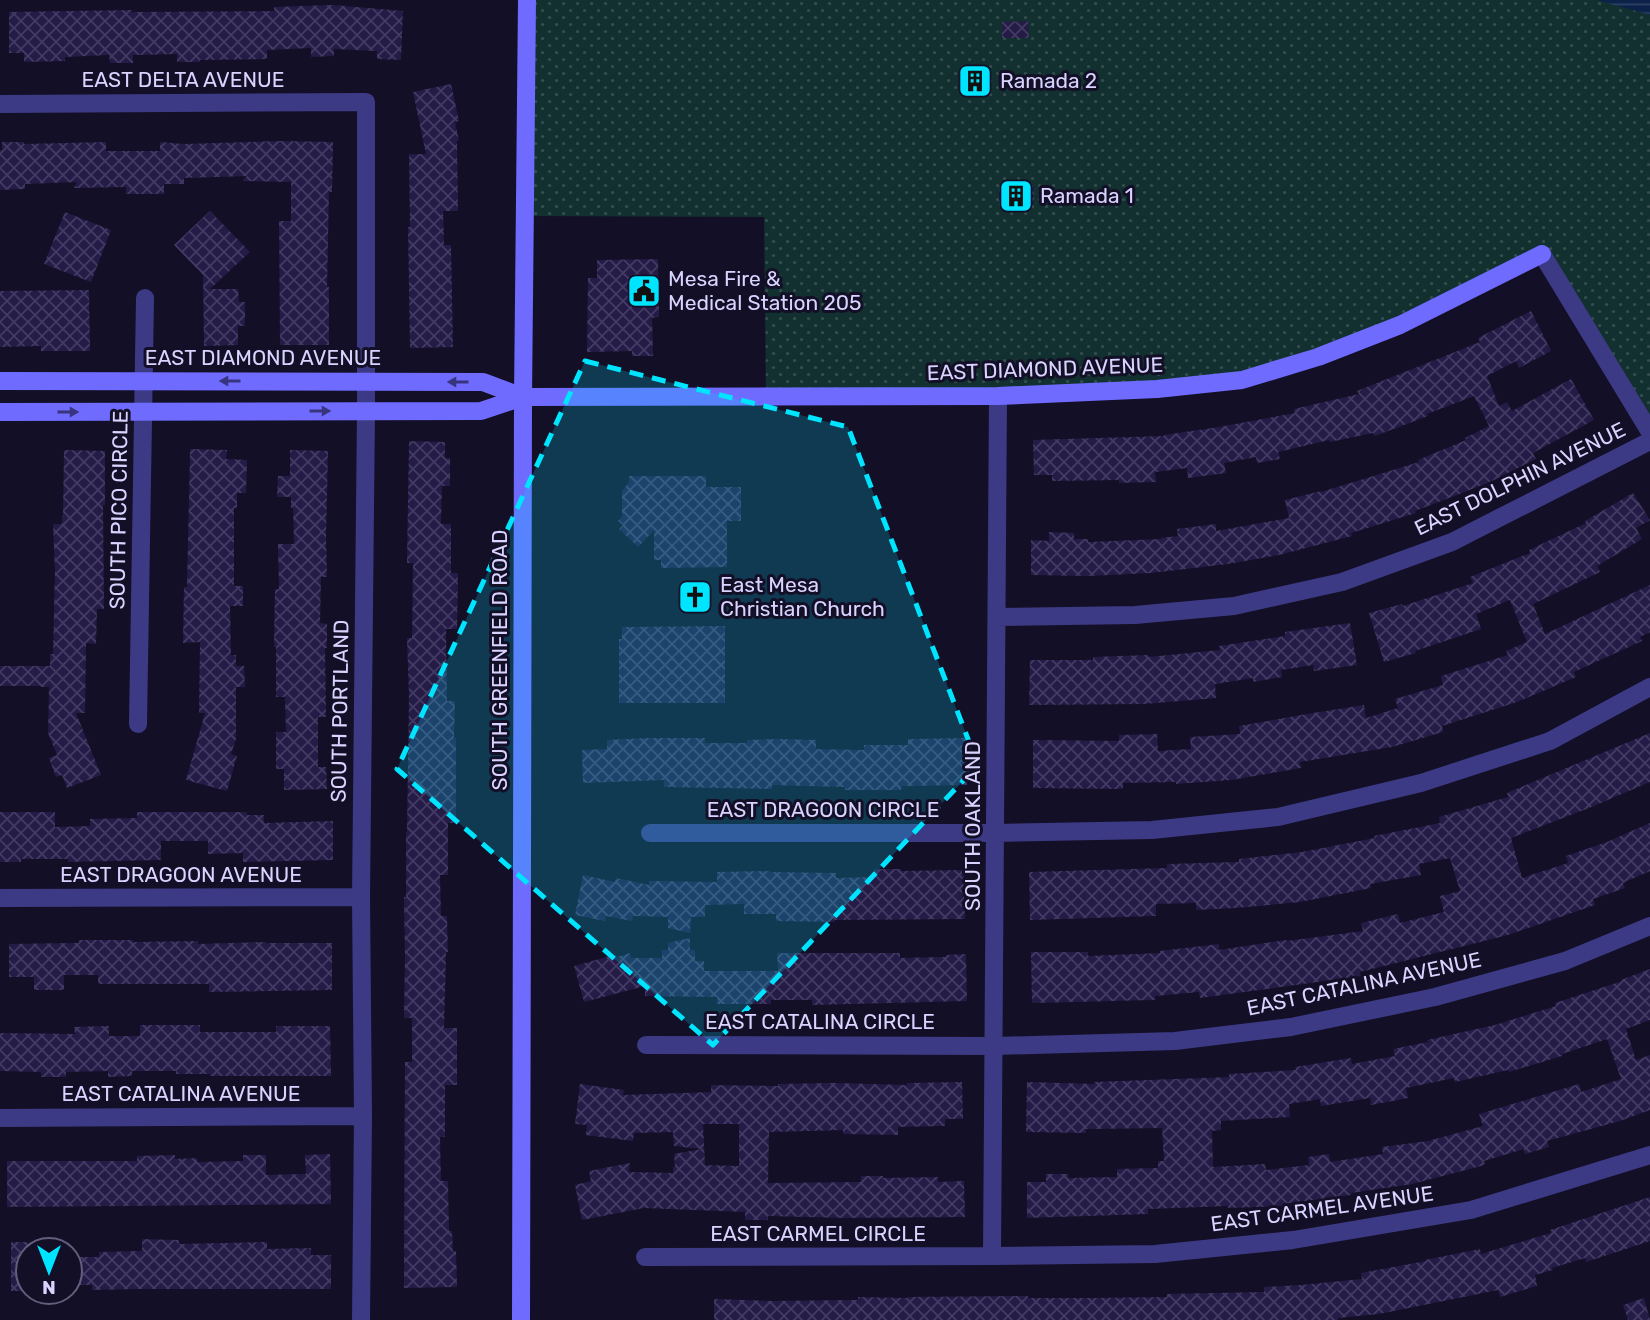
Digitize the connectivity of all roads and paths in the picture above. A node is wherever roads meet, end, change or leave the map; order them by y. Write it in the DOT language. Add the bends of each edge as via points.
graph roads {
  1 [pos="527,0"];
  2 [pos="366,102"];
  3 [pos="0,104"];
  4 [pos="145,298"];
  5 [pos="145,380"];
  6 [pos="0,381"];
  7 [pos="366,381"];
  8 [pos="998,396"];
  9 [pos="523,397"];
  10 [pos="366,411"];
  11 [pos="0,412"];
  12 [pos="144,412"];
  13 [pos="1650,432"];
  14 [pos="1650,441"];
  15 [pos="997,617"];
  16 [pos="1650,687"];
  17 [pos="138,724"];
  18 [pos="650,833"];
  19 [pos="995,833"];
  20 [pos="361,897"];
  21 [pos="0,898"];
  22 [pos="1650,926"];
  23 [pos="646,1045"];
  24 [pos="994,1046"];
  25 [pos="363,1116"];
  26 [pos="0,1118"];
  27 [pos="1650,1155"];
  28 [pos="992,1256"];
  29 [pos="645,1257"];
  30 [pos="361,1320"];
  31 [pos="521,1320"];
  1 -- 9 [label="street, SOUTH GREENFIELD ROAD"];
  2 -- 3 [label="street, EAST DELTA AVENUE"];
  2 -- 7 [label="street, SOUTH PORTLAND"];
  4 -- 5 [label="street, SOUTH PICO CIRCLE"];
  5 -- 6 [label="street, EAST DIAMOND AVENUE"];
  7 -- 5 [label="street, EAST DIAMOND AVENUE, one-way"];
  5 -- 12 [label="street, SOUTH PICO CIRCLE"];
  9 -- 7 [label="street, EAST DIAMOND AVENUE, one-way" via="483,382"];
  7 -- 10 [label="street, SOUTH PORTLAND"];
  8 -- 9 [label="street, EAST DIAMOND AVENUE"];
  8 -- 13 [label="street, EAST DIAMOND AVENUE" via="1242,380 1400,325 1542,254"];
  8 -- 15 [label="street, SOUTH OAKLAND"];
  9 -- 10 [label="street, EAST DIAMOND AVENUE" via="481,411"];
  9 -- 31 [label="street, SOUTH GREENFIELD ROAD"];
  12 -- 10 [label="street, EAST DIAMOND AVENUE, one-way"];
  10 -- 20 [label="street, SOUTH PORTLAND"];
  11 -- 12 [label="street, EAST DIAMOND AVENUE, one-way"];
  12 -- 17 [label="street, SOUTH PICO CIRCLE"];
  14 -- 15 [label="street, EAST DOLPHIN AVENUE" via="1452,542 1342,582 1234,606 1135,615"];
  15 -- 19 [label="street, SOUTH OAKLAND"];
  16 -- 19 [label="street" via="1550,741 1422,783 1278,817 1152,830"];
  18 -- 19 [label="street, EAST DRAGOON CIRCLE"];
  19 -- 24 [label="street, SOUTH OAKLAND"];
  20 -- 21 [label="street, EAST DRAGOON AVENUE"];
  20 -- 25 [label="street, SOUTH PORTLAND"];
  22 -- 24 [label="street, EAST CATALINA AVENUE" via="1565,961 1435,997 1291,1027 1175,1041"];
  23 -- 24 [label="street, EAST CATALINA CIRCLE"];
  24 -- 28 [label="street, SOUTH OAKLAND"];
  25 -- 26 [label="street, EAST CATALINA AVENUE"];
  25 -- 30 [label="street, SOUTH PORTLAND"];
  27 -- 28 [label="street, EAST CARMEL AVENUE" via="1471,1210 1293,1240 1155,1254"];
  28 -- 29 [label="street, EAST CARMEL CIRCLE"];
}
